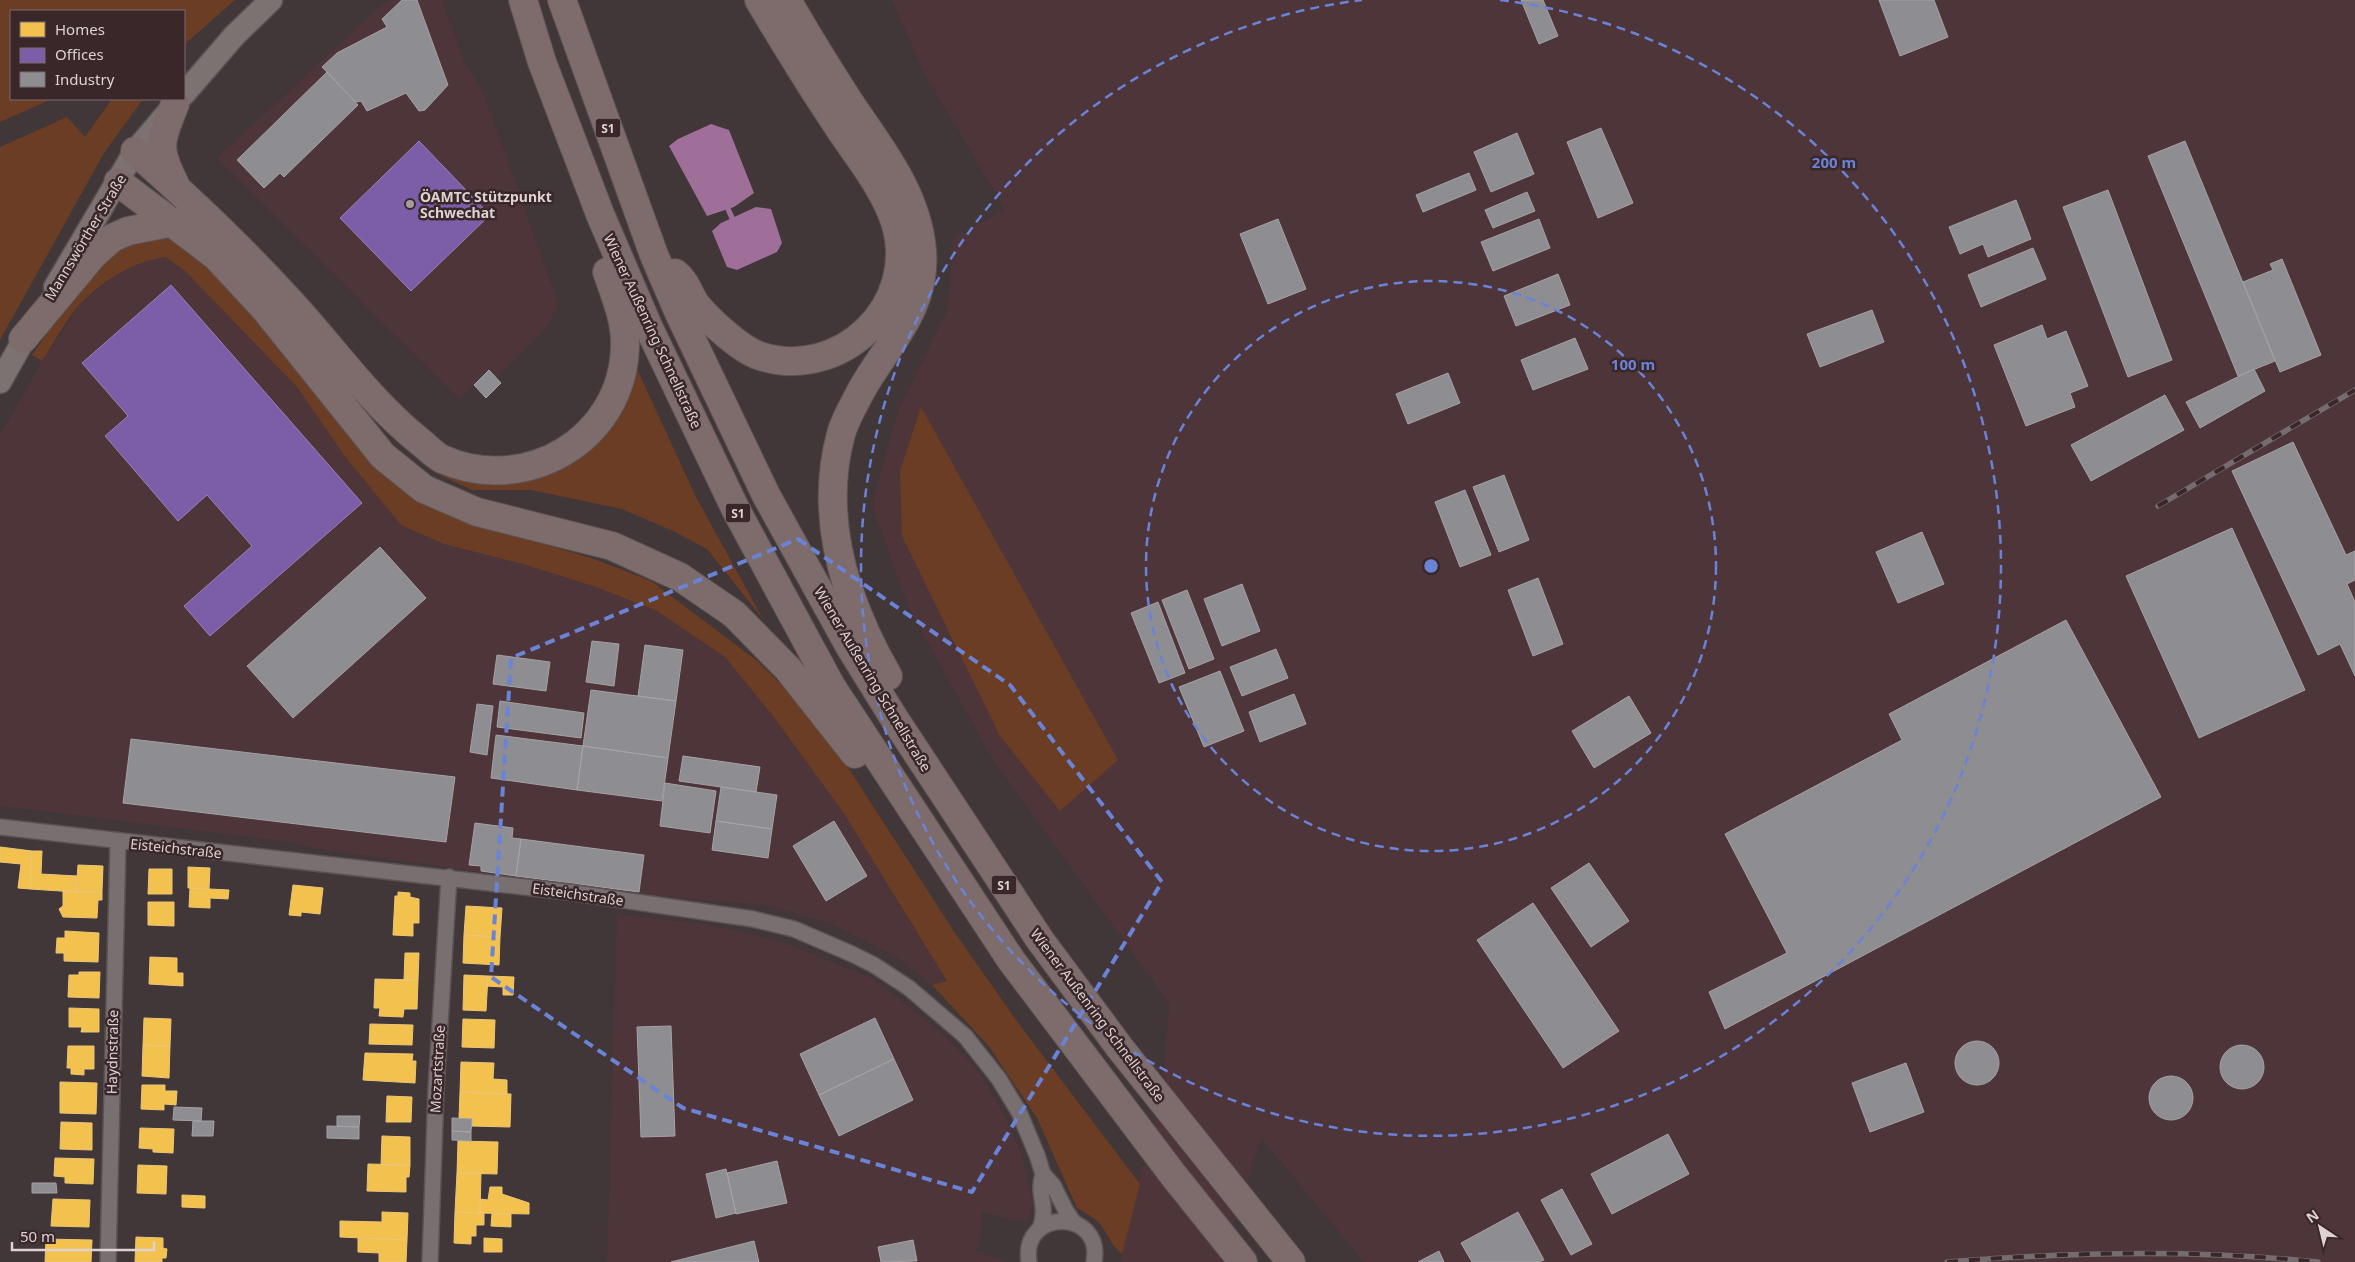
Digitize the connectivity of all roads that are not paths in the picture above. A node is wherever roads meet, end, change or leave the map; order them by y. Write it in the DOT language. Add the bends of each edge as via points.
graph roads {
  1 [pos="271,0"];
  2 [pos="523,0"];
  3 [pos="562,0"];
  4 [pos="760,0"];
  5 [pos="786,0"];
  6 [pos="185,92"];
  7 [pos="178,100"];
  8 [pos="179,100"];
  9 [pos="135,151"];
  10 [pos="118,182"];
  11 [pos="177,188"];
  12 [pos="600,214"];
  13 [pos="174,222"];
  14 [pos="654,255"];
  15 [pos="23,339"];
  16 [pos="0,382"];
  17 [pos="894,718"];
  18 [pos="904,798"];
  19 [pos="0,827"];
  20 [pos="118,842"];
  21 [pos="449,877"];
  22 [pos="1043,1174"];
  23 [pos="1074,1223"];
  24 [pos="1040,1229"];
  25 [pos="108,1262"];
  26 [pos="430,1262"];
  27 [pos="1029,1262"];
  28 [pos="1094,1262"];
  29 [pos="1243,1262"];
  30 [pos="1291,1262"];
  1 -- 6 [label="main road, Mannswörther Straße"];
  2 -- 12 [label="highway, Wiener Außenring Schnellstraße / S1" via="542,62"];
  3 -- 14 [label="highway, Wiener Außenring Schnellstraße / S1"];
  4 -- 14 [label="highway" via="794,60 883,194 895,222 901,247 898,276 885,309 865,334 832,355 794,362 758,356 725,334 697,306 683,280"];
  5 -- 17 [label="highway" via="901,179 917,214 923,252 920,287 905,326 862,389 841,433 833,485 835,536 847,587 872,648 894,686"];
  7 -- 9 [label="main road, Mannswörther Straße"];
  8 -- 11 [label="highway" via="161,139 164,162"];
  9 -- 10 [label="main road, Mannswörther Straße"];
  9 -- 11 [label="highway"];
  10 -- 13 [label="highway"];
  10 -- 15 [label="main road, Mannswörther Straße"];
  11 -- 12 [label="highway" via="282,293 406,430 441,459 478,470 513,470 545,462 579,443 605,415 620,382 625,346 618,303 603,262"];
  12 -- 18 [label="highway, Wiener Außenring Schnellstraße / S1" via="648,326 736,510 831,686"];
  13 -- 15 [label="highway" via="128,231 112,238 93,255"];
  13 -- 18 [label="highway" via="216,256 264,309 383,456 424,489 477,512 612,546 680,577 734,614 788,669 864,767"];
  14 -- 17 [label="highway, Wiener Außenring Schnellstraße / S1" via="766,495 850,647"];
  15 -- 16 [label="main road, Mannswörther Straße"];
  17 -- 30 [label="highway, Wiener Außenring Schnellstraße / S1" via="1040,940 1120,1048"];
  18 -- 29 [label="highway, Wiener Außenring Schnellstraße / S1" via="1011,960"];
  19 -- 20 [label="street, Eisteichstraße"];
  20 -- 21 [label="street, Eisteichstraße"];
  20 -- 25 [label="street, Haydnstraße"];
  21 -- 22 [label="street, Eisteichstraße" via="753,919 794,929 852,954 909,988 965,1036 999,1079 1019,1112"];
  21 -- 26 [label="street, Mozartstraße"];
  22 -- 23 [label="street, Eisteichstraße" via="1053,1185"];
  22 -- 24 [label="street, Eisteichstraße" via="1039,1185 1045,1207"];
  23 -- 24 [label="street" via="1057,1221"];
  23 -- 28 [label="street, Eisteichstraße" via="1082,1227 1092,1240"];
  24 -- 27 [label="street, Eisteichstraße" via="1029,1246"];
}
